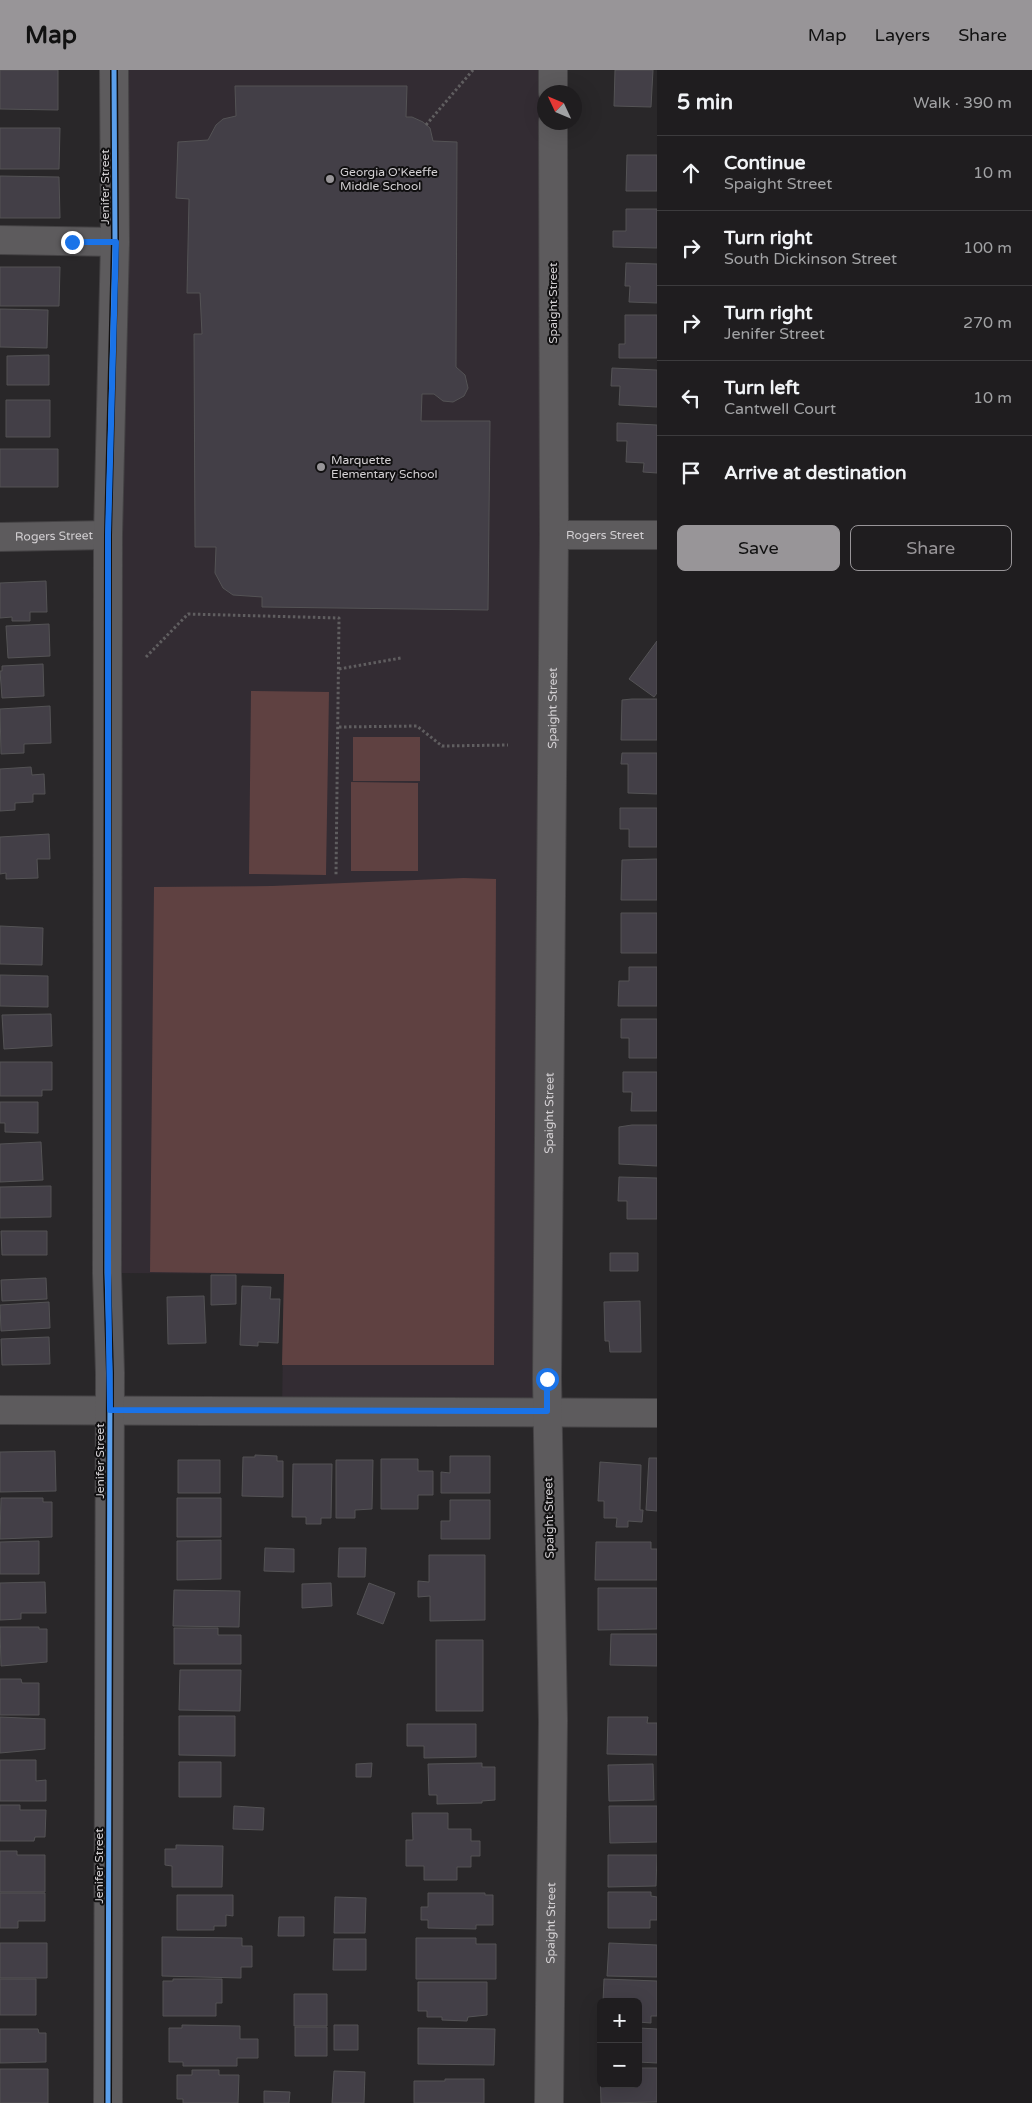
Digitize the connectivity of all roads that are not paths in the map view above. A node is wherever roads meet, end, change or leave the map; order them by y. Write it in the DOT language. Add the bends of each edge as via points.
graph roads {
  1 [pos="114,70"];
  2 [pos="553,70"];
  3 [pos="553,85"];
  4 [pos="553,130"];
  5 [pos="0,240"];
  6 [pos="116,242"];
  7 [pos="108,535"];
  8 [pos="554,535"];
  9 [pos="657,535"];
  10 [pos="0,536"];
  11 [pos="0,1410"];
  12 [pos="110,1410"];
  13 [pos="547,1411"];
  14 [pos="657,1413"];
  15 [pos="108,2103"];
  16 [pos="549,2103"];
  1 -- 6 [label="street, Jenifer Street"];
  2 -- 3 [label="street"];
  4 -- 8 [label="street, Spaight Street"];
  5 -- 6 [label="street"];
  6 -- 7 [label="street, Jenifer Street"];
  7 -- 10 [label="street, Rogers Street"];
  7 -- 12 [label="street, Jenifer Street"];
  8 -- 9 [label="street, Rogers Street"];
  8 -- 13 [label="street, Spaight Street"];
  11 -- 12 [label="street"];
  12 -- 13 [label="street"];
  12 -- 15 [label="street, Jenifer Street"];
  13 -- 14 [label="street"];
  13 -- 16 [label="street, Spaight Street" via="553,1721"];
}
